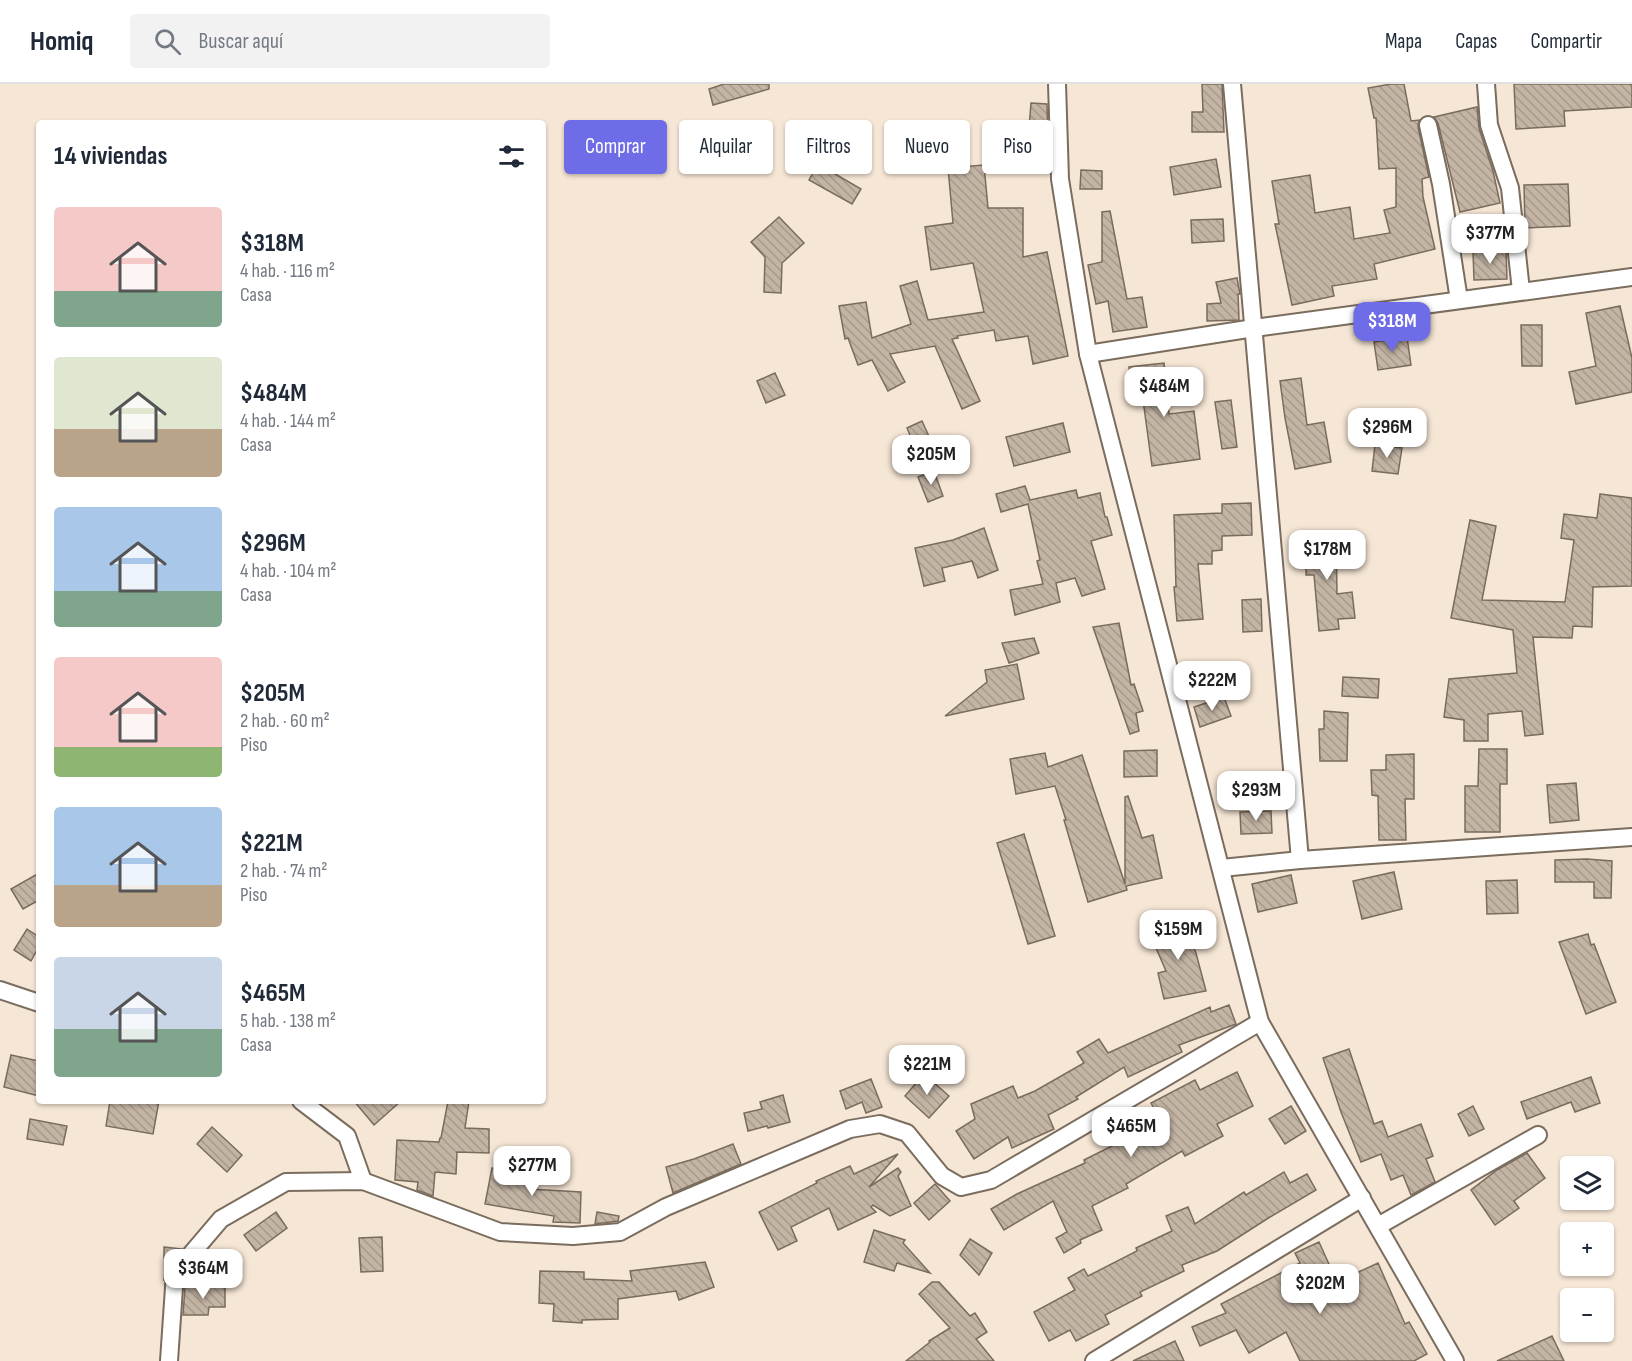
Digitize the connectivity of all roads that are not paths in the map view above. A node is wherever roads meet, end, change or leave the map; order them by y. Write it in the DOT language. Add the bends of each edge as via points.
graph roads {
  1 [pos="1057,84"];
  2 [pos="1232,84"];
  3 [pos="1486,84"];
  4 [pos="1428,125"];
  5 [pos="1632,277"];
  6 [pos="1521,291"];
  7 [pos="1459,300"];
  8 [pos="1254,328"];
  9 [pos="1088,354"];
  10 [pos="1632,837"];
  11 [pos="1300,860"];
  12 [pos="1222,868"];
  13 [pos="0,990"];
  14 [pos="36,1002"];
  15 [pos="1260,1022"];
  16 [pos="305,1104"];
  17 [pos="1538,1135"];
  18 [pos="363,1181"];
  19 [pos="1362,1198"];
  20 [pos="1378,1226"];
  21 [pos="169,1361"];
  22 [pos="1094,1361"];
  23 [pos="1455,1361"];
  1 -- 9 [label="street" via="1060,179"];
  2 -- 8 [label="street"];
  3 -- 6 [label="street" via="1489,124 1510,188"];
  4 -- 7 [label="street"];
  5 -- 6 [label="street"];
  6 -- 7 [label="street"];
  7 -- 8 [label="street"];
  8 -- 9 [label="street"];
  8 -- 11 [label="street"];
  9 -- 12 [label="street"];
  10 -- 11 [label="street"];
  11 -- 12 [label="street"];
  12 -- 15 [label="street"];
  13 -- 14 [label="street"];
  15 -- 18 [label="street" via="991,1180 962,1187 942,1176 907,1133 880,1124 850,1129 666,1207 620,1232 573,1236 501,1232"];
  15 -- 19 [label="street"];
  16 -- 18 [label="street" via="347,1136"];
  17 -- 20 [label="street"];
  18 -- 21 [label="street" via="286,1182 221,1219 174,1273"];
  19 -- 20 [label="street"];
  19 -- 22 [label="street"];
  20 -- 23 [label="street"];
}
